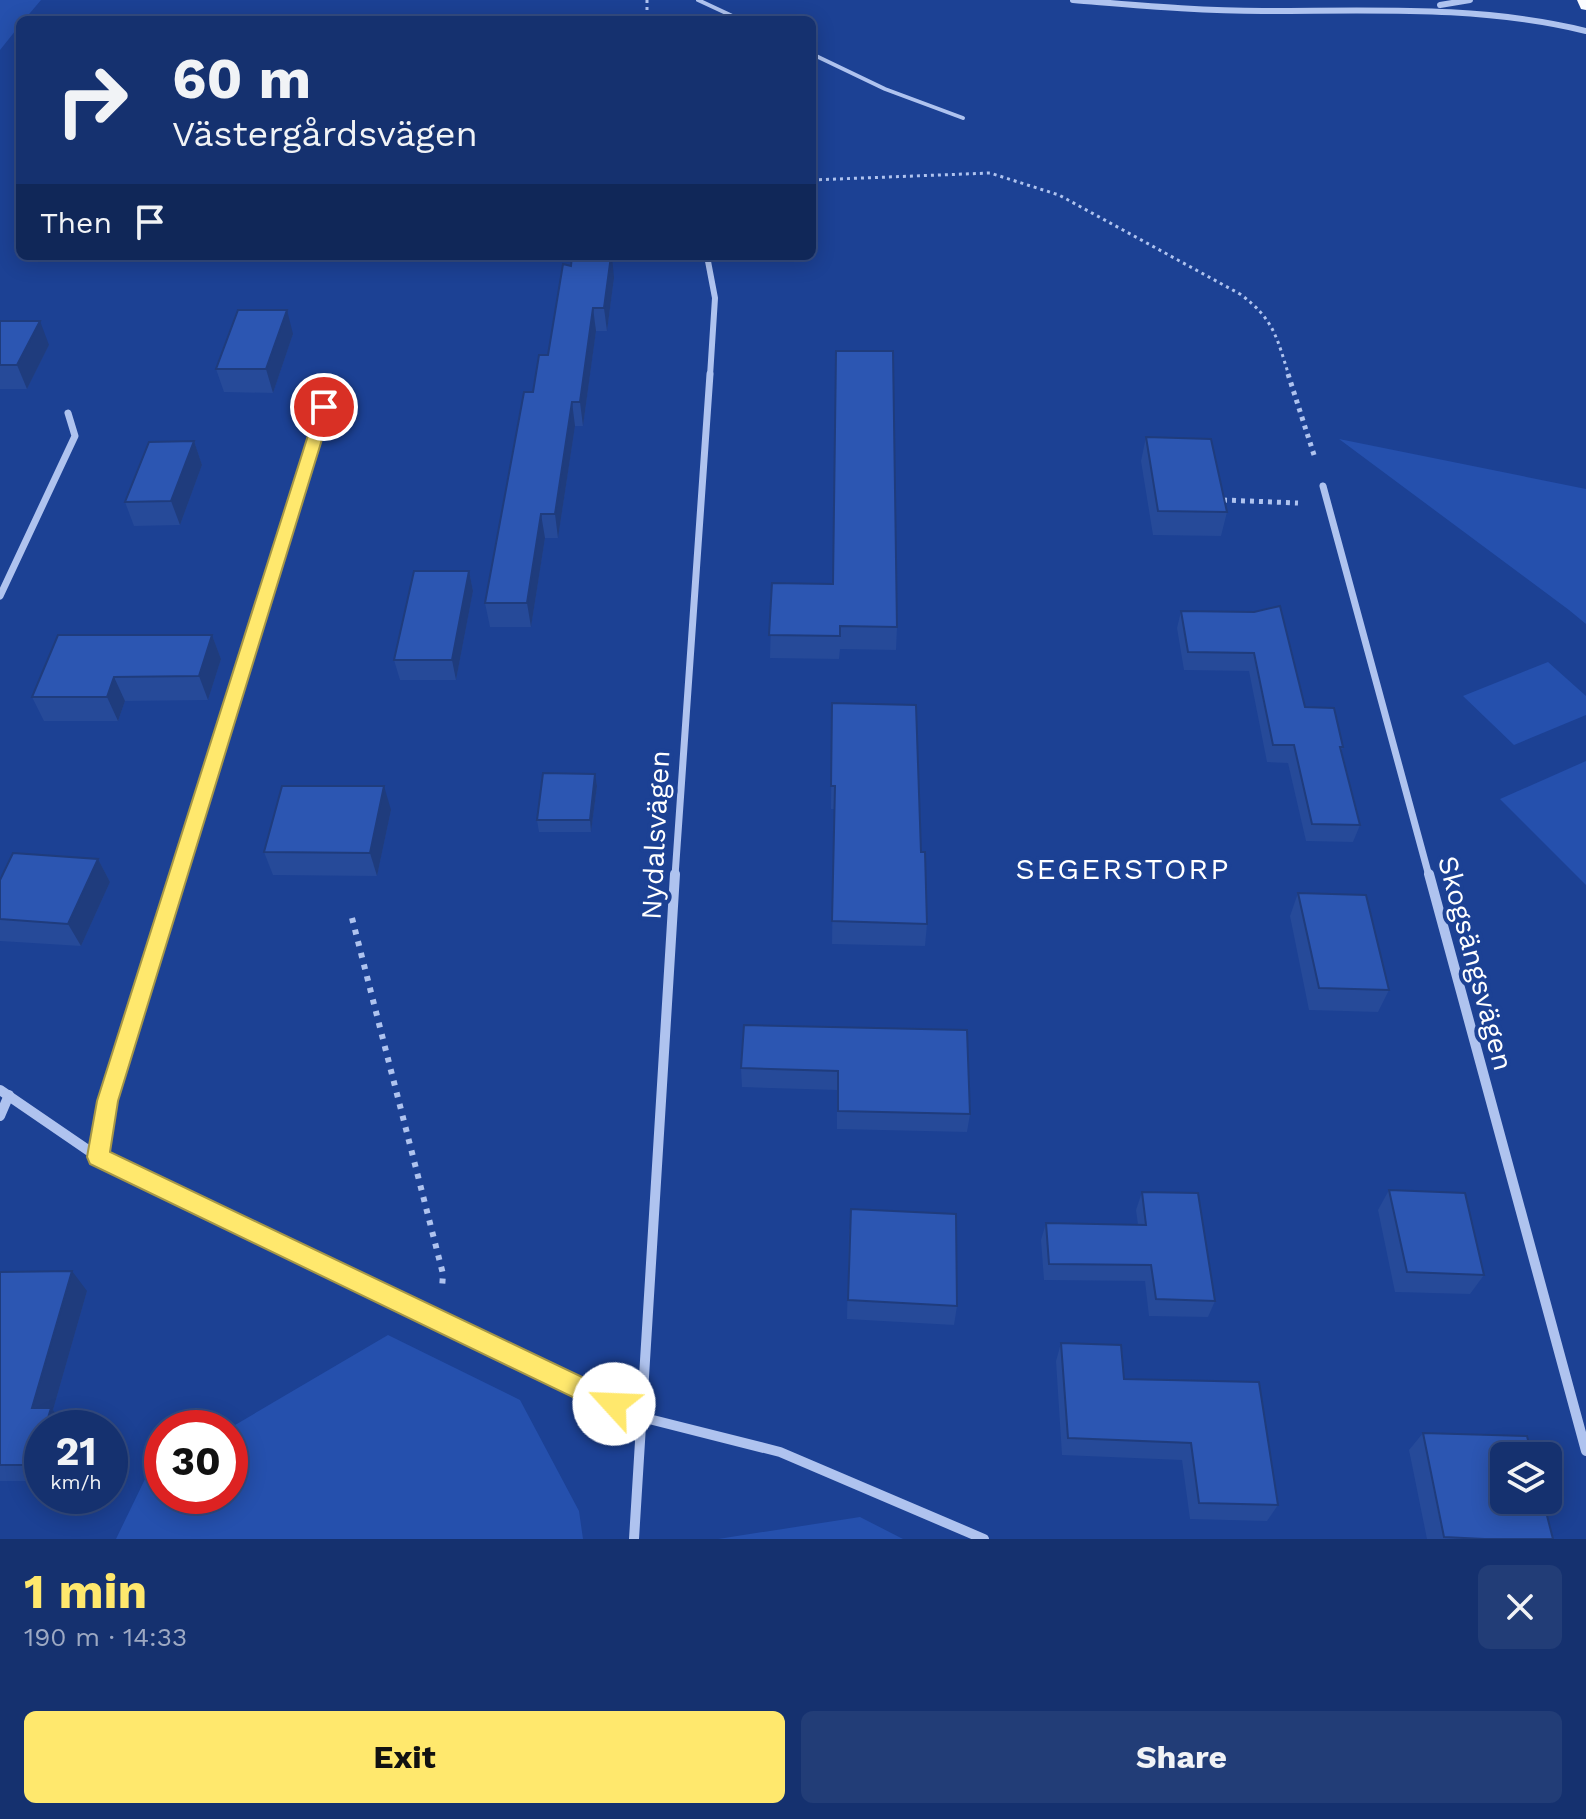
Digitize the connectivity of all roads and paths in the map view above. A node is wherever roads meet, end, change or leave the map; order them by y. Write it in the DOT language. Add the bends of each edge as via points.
graph roads {
  1 [pos="698,0"];
  2 [pos="1073,0"];
  3 [pos="1470,0"];
  4 [pos="1584,0"];
  5 [pos="1586,6"];
  6 [pos="1423,7"];
  7 [pos="732,16"];
  8 [pos="1586,31"];
  9 [pos="816,56"];
  10 [pos="963,118"];
  11 [pos="816,180"];
  12 [pos="708,260"];
  13 [pos="307,386"];
  14 [pos="68,413"];
  15 [pos="1323,486"];
  16 [pos="1223,500"];
  17 [pos="1328,504"];
  18 [pos="0,596"];
  19 [pos="352,918"];
  20 [pos="4,1093"];
  21 [pos="0,1116"];
  22 [pos="98,1157"];
  23 [pos="439,1322"];
  24 [pos="641,1417"];
  25 [pos="1586,1451"];
  26 [pos="634,1539"];
  27 [pos="984,1539"];
  1 -- 7 [label="lane"];
  2 -- 6 [label="street" via="1260,11"];
  3 -- 6 [label="street"];
  4 -- 5 [label="highway"];
  6 -- 8 [label="street" via="1523,15"];
  9 -- 10 [label="lane"];
  11 -- 15 [label="path" via="990,173 1059,195 1240,294 1263,311 1276,336"];
  12 -- 24 [label="street, Nydalsvägen" via="715,298"];
  13 -- 22 [label="street" via="324,407 108,1101"];
  14 -- 18 [label="street" via="75,436"];
  15 -- 17 [label="street, Skogsängsvägen"];
  16 -- 17 [label="path"];
  17 -- 25 [label="street, Skogsängsvägen"];
  19 -- 23 [label="path" via="443,1274"];
  20 -- 21 [label="street"];
  20 -- 22 [label="street"];
  22 -- 23 [label="street"];
  23 -- 24 [label="street"];
  24 -- 26 [label="street, Nydalsvägen"];
  24 -- 27 [label="street" via="780,1452"];
}
